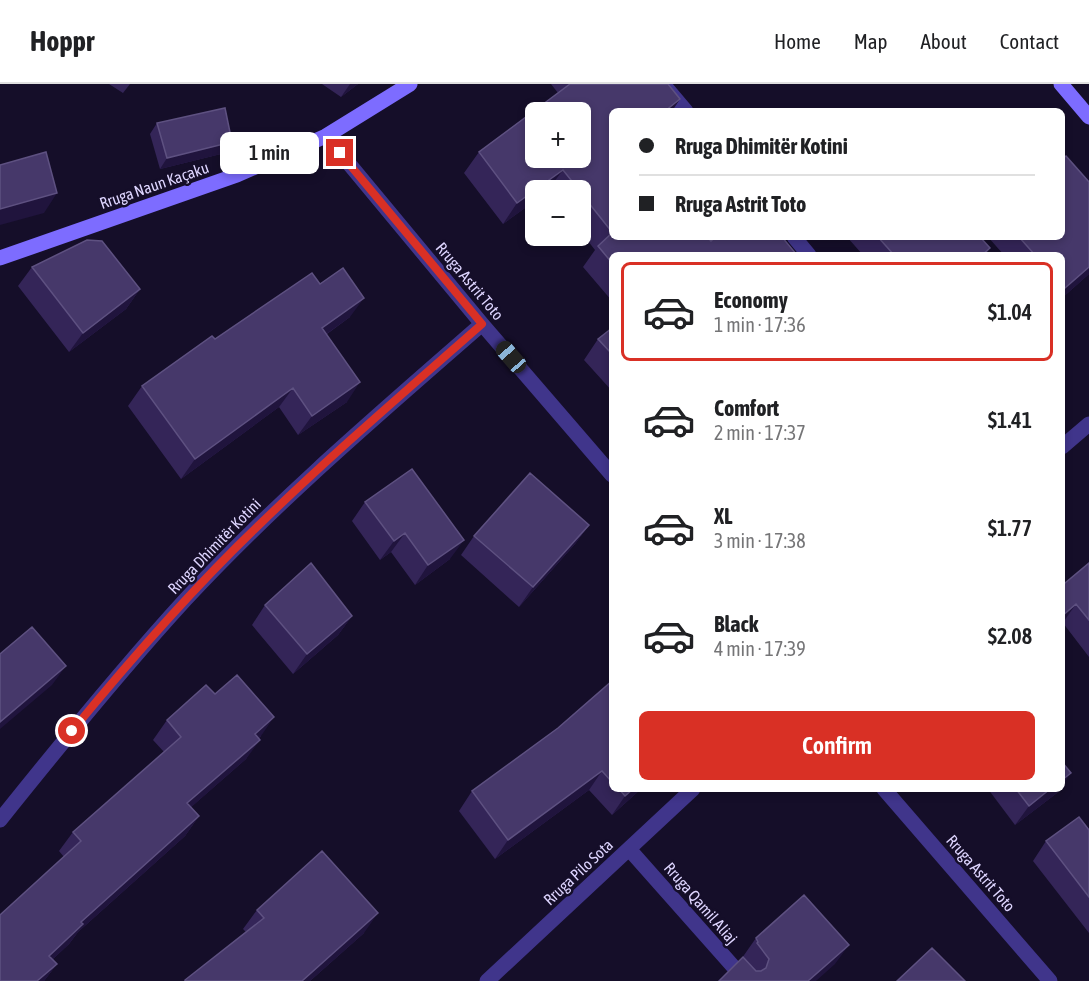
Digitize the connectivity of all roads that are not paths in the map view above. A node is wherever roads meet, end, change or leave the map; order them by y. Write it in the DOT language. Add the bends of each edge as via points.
graph roads {
  1 [pos="410,84"];
  2 [pos="663,84"];
  3 [pos="1061,84"];
  4 [pos="683,108"];
  5 [pos="1089,117"];
  6 [pos="326,136"];
  7 [pos="796,240"];
  8 [pos="806,252"];
  9 [pos="0,258"];
  10 [pos="482,324"];
  11 [pos="1089,424"];
  12 [pos="1065,444"];
  13 [pos="609,471"];
  14 [pos="690,792"];
  15 [pos="887,792"];
  16 [pos="0,820"];
  17 [pos="629,849"];
  18 [pos="487,981"];
  19 [pos="746,981"];
  20 [pos="1050,981"];
  1 -- 6 [label="street, Rruga Naun Kaçaku"];
  2 -- 4 [label="street"];
  3 -- 5 [label="street"];
  6 -- 9 [label="street, Rruga Naun Kaçaku" via="237,175"];
  6 -- 10 [label="street, Rruga Astrit Toto"];
  7 -- 8 [label="street"];
  10 -- 13 [label="street, Rruga Astrit Toto"];
  10 -- 16 [label="street, Rruga Dhimitër Kotini" via="257,526 101,695"];
  11 -- 12 [label="street"];
  14 -- 17 [label="street, Rruga Pilo Sota"];
  15 -- 20 [label="street, Rruga Astrit Toto"];
  17 -- 18 [label="street, Rruga Pilo Sota"];
  17 -- 19 [label="street, Rruga Qamil Aliaj"];
}
